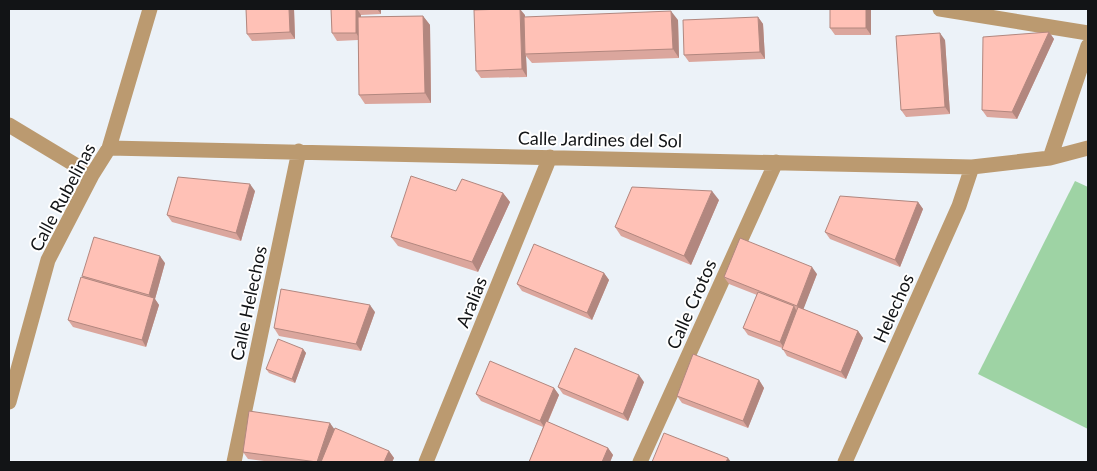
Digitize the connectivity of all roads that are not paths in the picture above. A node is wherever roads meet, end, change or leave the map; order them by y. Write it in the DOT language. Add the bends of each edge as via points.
graph roads {
  1 [pos="150,9"];
  2 [pos="940,9"];
  3 [pos="1088,32"];
  4 [pos="1088,46"];
  5 [pos="9,125"];
  6 [pos="109,148"];
  7 [pos="1088,148"];
  8 [pos="299,152"];
  9 [pos="550,157"];
  10 [pos="1050,158"];
  11 [pos="776,162"];
  12 [pos="972,167"];
  13 [pos="92,175"];
  14 [pos="9,402"];
  15 [pos="234,462"];
  16 [pos="426,462"];
  17 [pos="640,462"];
  18 [pos="845,462"];
  1 -- 6 [label="street, Calle Rubelinas"];
  2 -- 3 [label="street"];
  4 -- 10 [label="street"];
  5 -- 13 [label="street"];
  6 -- 8 [label="street, Calle Jardines del Sol"];
  6 -- 13 [label="street, Calle Rubelinas"];
  7 -- 10 [label="street, Calle Jardines del Sol"];
  8 -- 9 [label="street, Calle Jardines del Sol"];
  8 -- 15 [label="street, Calle Helechos"];
  9 -- 11 [label="street, Calle Jardines del Sol"];
  9 -- 16 [label="street, Aralias"];
  10 -- 12 [label="street, Calle Jardines del Sol"];
  11 -- 12 [label="street, Calle Jardines del Sol"];
  11 -- 17 [label="street, Calle Crotos"];
  12 -- 18 [label="street, Helechos" via="959,206"];
  13 -- 14 [label="street, Calle Rubelinas" via="48,260"];
}
